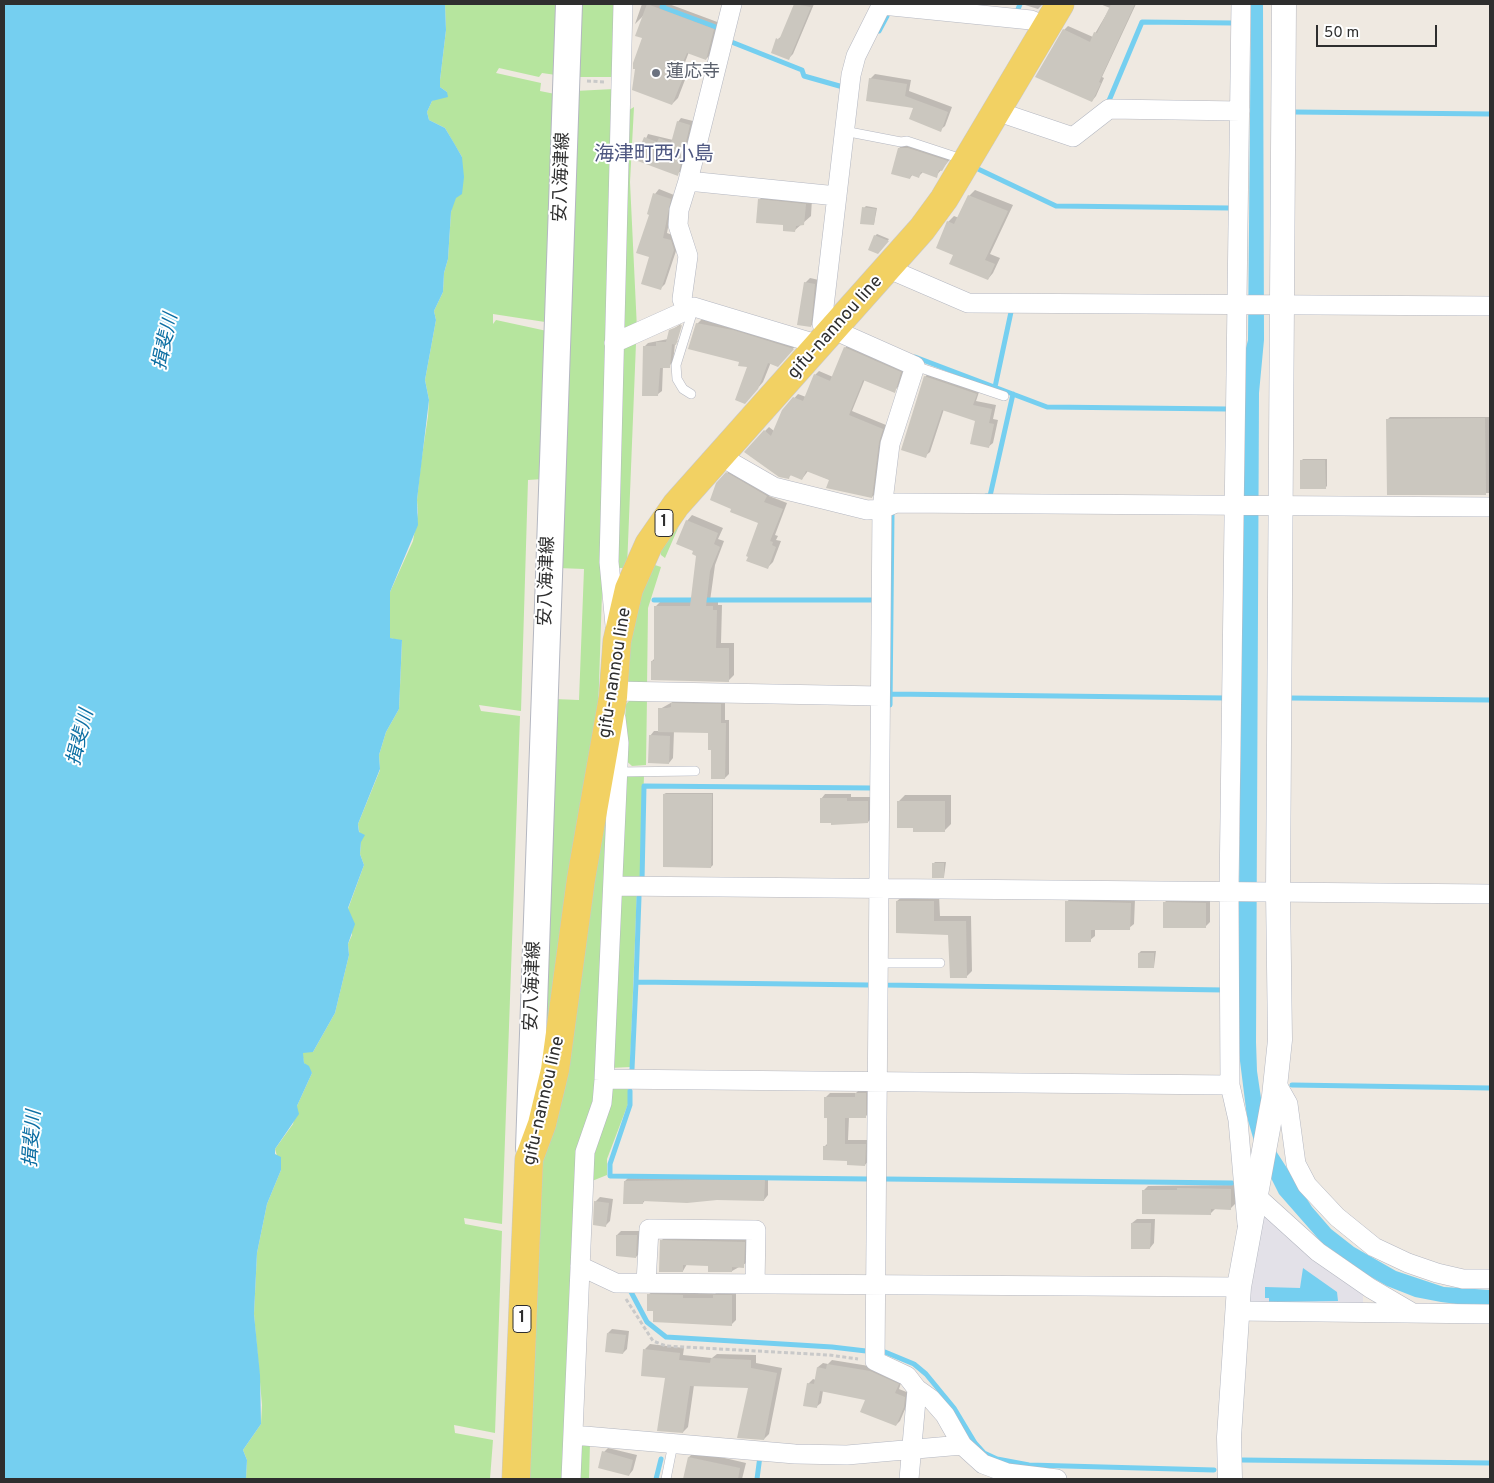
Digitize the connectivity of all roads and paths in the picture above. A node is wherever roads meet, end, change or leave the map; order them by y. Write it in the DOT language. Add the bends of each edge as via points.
graph roads {
  1 [pos="569,4"];
  2 [pos="624,4"];
  3 [pos="732,4"];
  4 [pos="882,4"];
  5 [pos="1241,4"];
  6 [pos="1284,4"];
  7 [pos="1053,15"];
  8 [pos="567,80"];
  9 [pos="621,83"];
  10 [pos="996,111"];
  11 [pos="1240,111"];
  12 [pos="844,130"];
  13 [pos="967,160"];
  14 [pos="688,181"];
  15 [pos="837,196"];
  16 [pos="889,269"];
  17 [pos="1242,304"];
  18 [pos="1275,304"];
  19 [pos="1490,306"];
  20 [pos="690,309"];
  21 [pos="827,337"];
  22 [pos="614,343"];
  23 [pos="915,366"];
  24 [pos="691,394"];
  25 [pos="1004,396"];
  26 [pos="720,456"];
  27 [pos="1236,504"];
  28 [pos="1273,504"];
  29 [pos="1490,508"];
  30 [pos="882,509"];
  31 [pos="616,641"];
  32 [pos="613,694"];
  33 [pos="880,696"];
  34 [pos="695,771"];
  35 [pos="618,772"];
  36 [pos="613,886"];
  37 [pos="880,888"];
  38 [pos="1233,891"];
  39 [pos="1273,891"];
  40 [pos="1490,894"];
  41 [pos="940,963"];
  42 [pos="879,964"];
  43 [pos="604,1079"];
  44 [pos="877,1081"];
  45 [pos="1230,1085"];
  46 [pos="1274,1089"];
  47 [pos="529,1159"];
  48 [pos="1257,1185"];
  49 [pos="1248,1231"];
  50 [pos="580,1266"];
  51 [pos="1490,1280"];
  52 [pos="616,1283"];
  53 [pos="646,1283"];
  54 [pos="755,1284"];
  55 [pos="875,1285"];
  56 [pos="1239,1287"];
  57 [pos="1237,1311"];
  58 [pos="1412,1313"];
  59 [pos="1490,1314"];
  60 [pos="875,1362"];
  61 [pos="917,1389"];
  62 [pos="573,1435"];
  63 [pos="673,1444"];
  64 [pos="962,1444"];
  65 [pos="911,1450"];
  66 [pos="516,1479"];
  67 [pos="571,1479"];
  68 [pos="666,1479"];
  69 [pos="909,1479"];
  70 [pos="1057,1479"];
  71 [pos="1230,1479"];
  1 -- 8 [label="main road, 安八海津線"];
  2 -- 9 [label="street"];
  3 -- 14 [label="street"];
  4 -- 7 [label="street" via="1031,20"];
  4 -- 12 [label="street" via="856,56"];
  5 -- 11 [label="street"];
  6 -- 18 [label="street"];
  7 -- 10 [label="main road, gifu-nannou line / 1"];
  8 -- 9 [label="path"];
  8 -- 47 [label="main road, 安八海津線"];
  9 -- 22 [label="street"];
  10 -- 11 [label="street" via="1074,137 1109,109"];
  10 -- 13 [label="main road, gifu-nannou line / 1"];
  11 -- 17 [label="street"];
  12 -- 13 [label="lane" via="907,141"];
  12 -- 15 [label="street"];
  13 -- 16 [label="main road, gifu-nannou line / 1" via="944,199"];
  14 -- 15 [label="street"];
  14 -- 20 [label="street" via="678,225 688,256 682,299"];
  15 -- 21 [label="street" via="822,324"];
  16 -- 17 [label="street" via="968,303"];
  16 -- 21 [label="main road, gifu-nannou line / 1"];
  17 -- 18 [label="street"];
  17 -- 27 [label="street"];
  18 -- 19 [label="street"];
  18 -- 28 [label="street"];
  20 -- 21 [label="street"];
  20 -- 22 [label="street"];
  20 -- 24 [label="lane" via="676,366 677,379"];
  21 -- 23 [label="street"];
  21 -- 26 [label="main road, gifu-nannou line / 1"];
  22 -- 31 [label="street" via="609,562"];
  23 -- 25 [label="lane"];
  23 -- 30 [label="street" via="890,444"];
  26 -- 30 [label="street" via="774,487 867,510"];
  26 -- 31 [label="main road, gifu-nannou line / 1" via="676,505 649,544 629,589"];
  27 -- 28 [label="street"];
  27 -- 30 [label="street" via="896,503"];
  27 -- 38 [label="street"];
  28 -- 29 [label="street"];
  28 -- 39 [label="street"];
  30 -- 33 [label="street"];
  31 -- 32 [label="main road, gifu-nannou line / 1"];
  32 -- 33 [label="street"];
  32 -- 35 [label="street" via="619,742"];
  32 -- 47 [label="main road, gifu-nannou line / 1" via="581,879 555,1070 542,1124"];
  33 -- 37 [label="street"];
  34 -- 35 [label="lane"];
  35 -- 36 [label="street"];
  36 -- 37 [label="street"];
  36 -- 43 [label="street"];
  37 -- 38 [label="street"];
  37 -- 42 [label="street"];
  38 -- 39 [label="street"];
  38 -- 45 [label="street"];
  39 -- 40 [label="street"];
  39 -- 46 [label="street" via="1281,997"];
  41 -- 42 [label="lane"];
  42 -- 44 [label="street"];
  43 -- 44 [label="street"];
  43 -- 50 [label="street" via="602,1102 584,1152"];
  44 -- 45 [label="street"];
  44 -- 55 [label="street"];
  45 -- 49 [label="street" via="1238,1120"];
  46 -- 48 [label="street"];
  46 -- 51 [label="street" via="1288,1104 1296,1164 1307,1185 1337,1217 1374,1247 1408,1263 1463,1279"];
  47 -- 66 [label="main road, gifu-nannou line / 1"];
  48 -- 49 [label="street"];
  48 -- 58 [label="street" via="1318,1252"];
  49 -- 56 [label="street"];
  50 -- 52 [label="street"];
  50 -- 62 [label="street"];
  52 -- 53 [label="street"];
  52 -- 60 [label="path" via="654,1341 666,1346 829,1355"];
  53 -- 54 [label="street"];
  53 -- 54 [label="street" via="649,1229 756,1230"];
  54 -- 55 [label="street"];
  55 -- 56 [label="street"];
  55 -- 60 [label="street"];
  56 -- 57 [label="street"];
  57 -- 58 [label="street"];
  57 -- 71 [label="street" via="1229,1438"];
  58 -- 59 [label="street"];
  60 -- 61 [label="street" via="907,1376"];
  61 -- 64 [label="street" via="945,1414"];
  61 -- 65 [label="street"];
  62 -- 63 [label="street"];
  62 -- 67 [label="street"];
  63 -- 65 [label="street" via="795,1454 846,1455"];
  63 -- 68 [label="lane"];
  64 -- 65 [label="street"];
  64 -- 70 [label="street" via="983,1464 996,1469"];
  65 -- 69 [label="street"];
}
